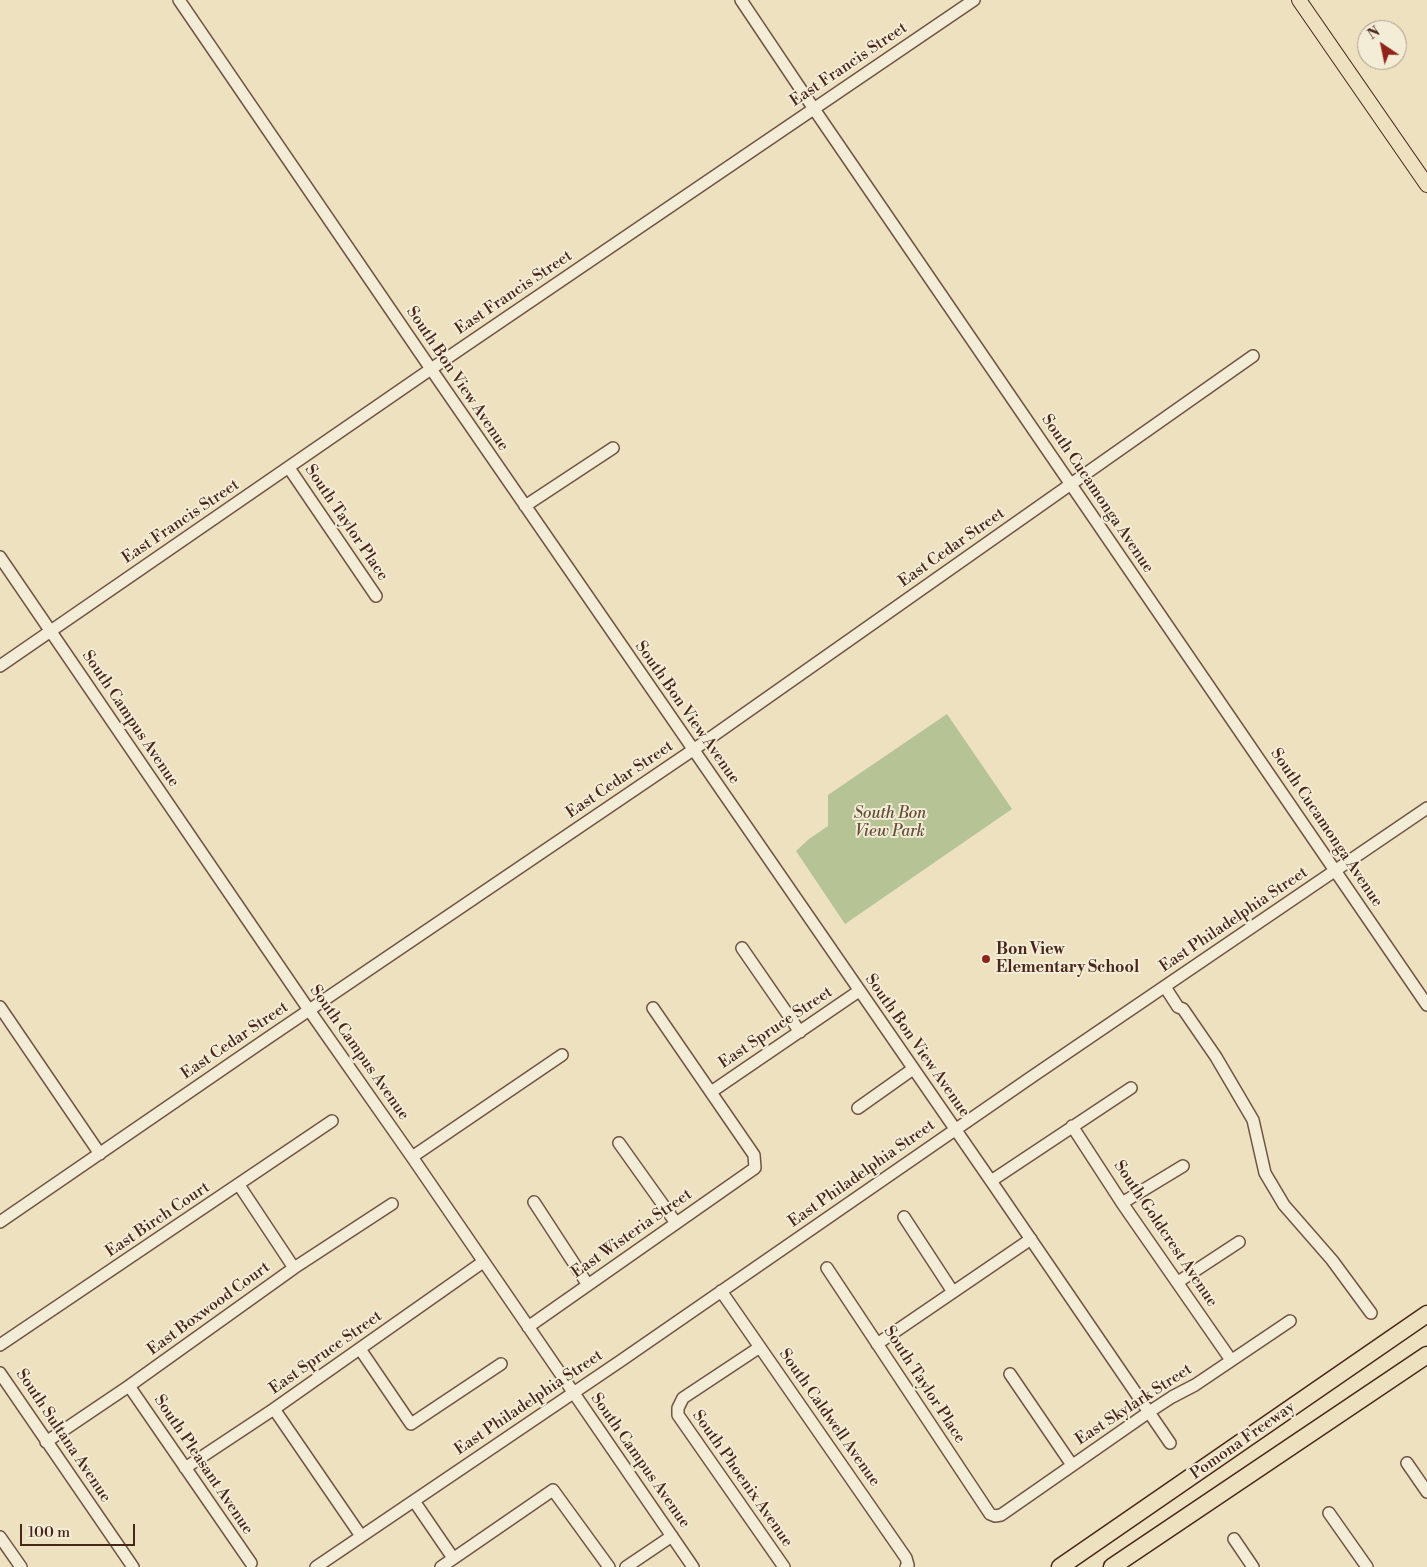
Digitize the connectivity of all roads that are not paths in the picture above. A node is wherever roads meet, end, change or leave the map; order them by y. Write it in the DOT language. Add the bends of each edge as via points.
graph roads {
  1 [pos="179,0"];
  2 [pos="741,0"];
  3 [pos="974,0"];
  4 [pos="1300,0"];
  5 [pos="814,109"];
  6 [pos="1427,185"];
  7 [pos="1253,356"];
  8 [pos="431,370"];
  9 [pos="613,448"];
  10 [pos="289,468"];
  11 [pos="1070,484"];
  12 [pos="525,506"];
  13 [pos="0,557"];
  14 [pos="376,596"];
  15 [pos="51,631"];
  16 [pos="0,666"];
  17 [pos="693,750"];
  18 [pos="1427,808"];
  19 [pos="1336,871"];
  20 [pos="742,948"];
  21 [pos="1167,985"];
  22 [pos="859,990"];
  23 [pos="1427,1005"];
  24 [pos="0,1007"];
  25 [pos="653,1008"];
  26 [pos="309,1010"];
  27 [pos="800,1032"];
  28 [pos="562,1055"];
  29 [pos="913,1069"];
  30 [pos="1131,1088"];
  31 [pos="711,1092"];
  32 [pos="858,1108"];
  33 [pos="332,1121"];
  34 [pos="1072,1126"];
  35 [pos="955,1130"];
  36 [pos="619,1143"];
  37 [pos="100,1154"];
  38 [pos="412,1157"];
  39 [pos="1183,1166"];
  40 [pos="991,1181"];
  41 [pos="239,1185"];
  42 [pos="534,1202"];
  43 [pos="1122,1203"];
  44 [pos="392,1204"];
  45 [pos="904,1217"];
  46 [pos="0,1222"];
  47 [pos="676,1223"];
  48 [pos="1030,1238"];
  49 [pos="1239,1242"];
  50 [pos="483,1262"];
  51 [pos="294,1268"];
  52 [pos="827,1268"];
  53 [pos="1178,1282"];
  54 [pos="588,1285"];
  55 [pos="721,1292"];
  56 [pos="953,1292"];
  57 [pos="1371,1313"];
  58 [pos="1427,1314"];
  59 [pos="1290,1321"];
  60 [pos="528,1327"];
  61 [pos="877,1344"];
  62 [pos="0,1345"];
  63 [pos="760,1347"];
  64 [pos="360,1349"];
  65 [pos="1427,1355"];
  66 [pos="1231,1360"];
  67 [pos="501,1364"];
  68 [pos="0,1373"];
  69 [pos="1010,1374"];
  70 [pos="129,1386"];
  71 [pos="573,1393"];
  72 [pos="274,1409"];
  73 [pos="1149,1412"];
  74 [pos="46,1442"];
  75 [pos="1170,1443"];
  76 [pos="1407,1463"];
  77 [pos="1072,1465"];
  78 [pos="185,1468"];
  79 [pos="1427,1492"];
  80 [pos="414,1501"];
  81 [pos="1330,1513"];
  82 [pos="995,1516"];
  83 [pos="361,1536"];
  84 [pos="672,1536"];
  85 [pos="0,1537"];
  86 [pos="1234,1539"];
  87 [pos="453,1558"];
  88 [pos="251,1563"];
  89 [pos="907,1566"];
  90 [pos="21,1567"];
  91 [pos="132,1567"];
  92 [pos="316,1567"];
  93 [pos="441,1567"];
  94 [pos="609,1567"];
  95 [pos="626,1567"];
  96 [pos="693,1567"];
  97 [pos="784,1567"];
  98 [pos="1060,1567"];
  99 [pos="1112,1567"];
  100 [pos="1253,1567"];
  101 [pos="1367,1567"];
  1 -- 8 [label="street, South Bon View Avenue"];
  2 -- 5 [label="street, South Cucamonga Avenue"];
  3 -- 5 [label="street, East Francis Street"];
  4 -- 6 [label="main road"];
  5 -- 8 [label="street, East Francis Street"];
  5 -- 11 [label="street, South Cucamonga Avenue"];
  7 -- 11 [label="street, East Cedar Street"];
  8 -- 10 [label="street, East Francis Street"];
  8 -- 12 [label="street, South Bon View Avenue"];
  9 -- 12 [label="street"];
  10 -- 14 [label="street, South Taylor Place"];
  10 -- 15 [label="street, East Francis Street"];
  11 -- 17 [label="street, East Cedar Street"];
  11 -- 19 [label="street, South Cucamonga Avenue"];
  12 -- 17 [label="street, South Bon View Avenue"];
  13 -- 15 [label="street, South Campus Avenue"];
  15 -- 16 [label="street, East Francis Street"];
  15 -- 26 [label="street, South Campus Avenue"];
  17 -- 22 [label="street, South Bon View Avenue"];
  17 -- 26 [label="street, East Cedar Street"];
  18 -- 19 [label="street, East Philadelphia Street"];
  19 -- 21 [label="street, East Philadelphia Street"];
  19 -- 23 [label="street, South Cucamonga Avenue"];
  20 -- 27 [label="street"];
  21 -- 35 [label="street, East Philadelphia Street"];
  21 -- 57 [label="street" via="1183,1004 1183,1009 1253,1120 1265,1174 1284,1204 1332,1260"];
  22 -- 27 [label="street, East Spruce Street"];
  22 -- 29 [label="street, South Bon View Avenue"];
  24 -- 37 [label="street"];
  25 -- 31 [label="street"];
  26 -- 37 [label="street, East Cedar Street"];
  26 -- 38 [label="street, South Campus Avenue"];
  27 -- 31 [label="street, East Spruce Street"];
  28 -- 38 [label="street"];
  29 -- 32 [label="street"];
  29 -- 35 [label="street, South Bon View Avenue"];
  30 -- 34 [label="street"];
  31 -- 47 [label="street, East Wisteria Street" via="754,1155 754,1168"];
  33 -- 41 [label="street, East Birch Court"];
  34 -- 40 [label="street"];
  34 -- 43 [label="street, South Goldcrest Avenue"];
  35 -- 40 [label="street, South Bon View Avenue"];
  35 -- 55 [label="street, East Philadelphia Street"];
  36 -- 47 [label="street"];
  37 -- 46 [label="street, East Cedar Street"];
  38 -- 50 [label="street, South Campus Avenue"];
  39 -- 43 [label="street"];
  40 -- 48 [label="street, South Bon View Avenue"];
  41 -- 51 [label="street"];
  41 -- 62 [label="street, East Birch Court"];
  42 -- 54 [label="street"];
  43 -- 53 [label="street, South Goldcrest Avenue"];
  44 -- 51 [label="street, East Boxwood Court"];
  45 -- 56 [label="street"];
  47 -- 54 [label="street, East Wisteria Street"];
  48 -- 56 [label="street"];
  48 -- 73 [label="street, South Bon View Avenue"];
  49 -- 53 [label="street"];
  50 -- 60 [label="street, South Campus Avenue"];
  50 -- 64 [label="street, East Spruce Street"];
  51 -- 70 [label="street, East Boxwood Court"];
  52 -- 61 [label="street, South Taylor Place"];
  53 -- 66 [label="street, South Goldcrest Avenue"];
  54 -- 60 [label="street, East Wisteria Street"];
  55 -- 63 [label="street, South Caldwell Avenue"];
  55 -- 71 [label="street, East Philadelphia Street"];
  56 -- 61 [label="street"];
  58 -- 98 [label="highway, Pomona Freeway"];
  59 -- 66 [label="street, East Skylark Street"];
  60 -- 71 [label="street, South Campus Avenue"];
  61 -- 82 [label="street, South Taylor Place" via="990,1514"];
  63 -- 89 [label="street, South Caldwell Avenue" via="906,1558"];
  63 -- 97 [label="street, South Phoenix Avenue" via="683,1398 678,1415"];
  64 -- 67 [label="street" via="411,1424"];
  64 -- 72 [label="street, East Spruce Street"];
  65 -- 99 [label="highway, Pomona Freeway"];
  66 -- 73 [label="street, East Skylark Street"];
  68 -- 74 [label="street, South Sultana Avenue"];
  69 -- 77 [label="street"];
  70 -- 74 [label="street, East Boxwood Court"];
  70 -- 78 [label="street, South Pleasant Avenue"];
  71 -- 80 [label="street, East Philadelphia Street"];
  71 -- 84 [label="street, South Campus Avenue"];
  72 -- 78 [label="street, East Spruce Street"];
  72 -- 83 [label="street"];
  73 -- 75 [label="street, South Bon View Avenue"];
  73 -- 77 [label="street, East Skylark Street"];
  74 -- 91 [label="street, South Sultana Avenue"];
  76 -- 79 [label="street"];
  77 -- 82 [label="street, East Skylark Street"];
  78 -- 88 [label="street, South Pleasant Avenue"];
  80 -- 83 [label="street, East Philadelphia Street"];
  80 -- 87 [label="street"];
  81 -- 101 [label="street"];
  83 -- 92 [label="street, East Philadelphia Street"];
  84 -- 95 [label="street"];
  84 -- 96 [label="street, South Campus Avenue"];
  85 -- 90 [label="street"];
  86 -- 100 [label="street"];
  87 -- 93 [label="street"];
  87 -- 94 [label="street" via="553,1490"];
}
